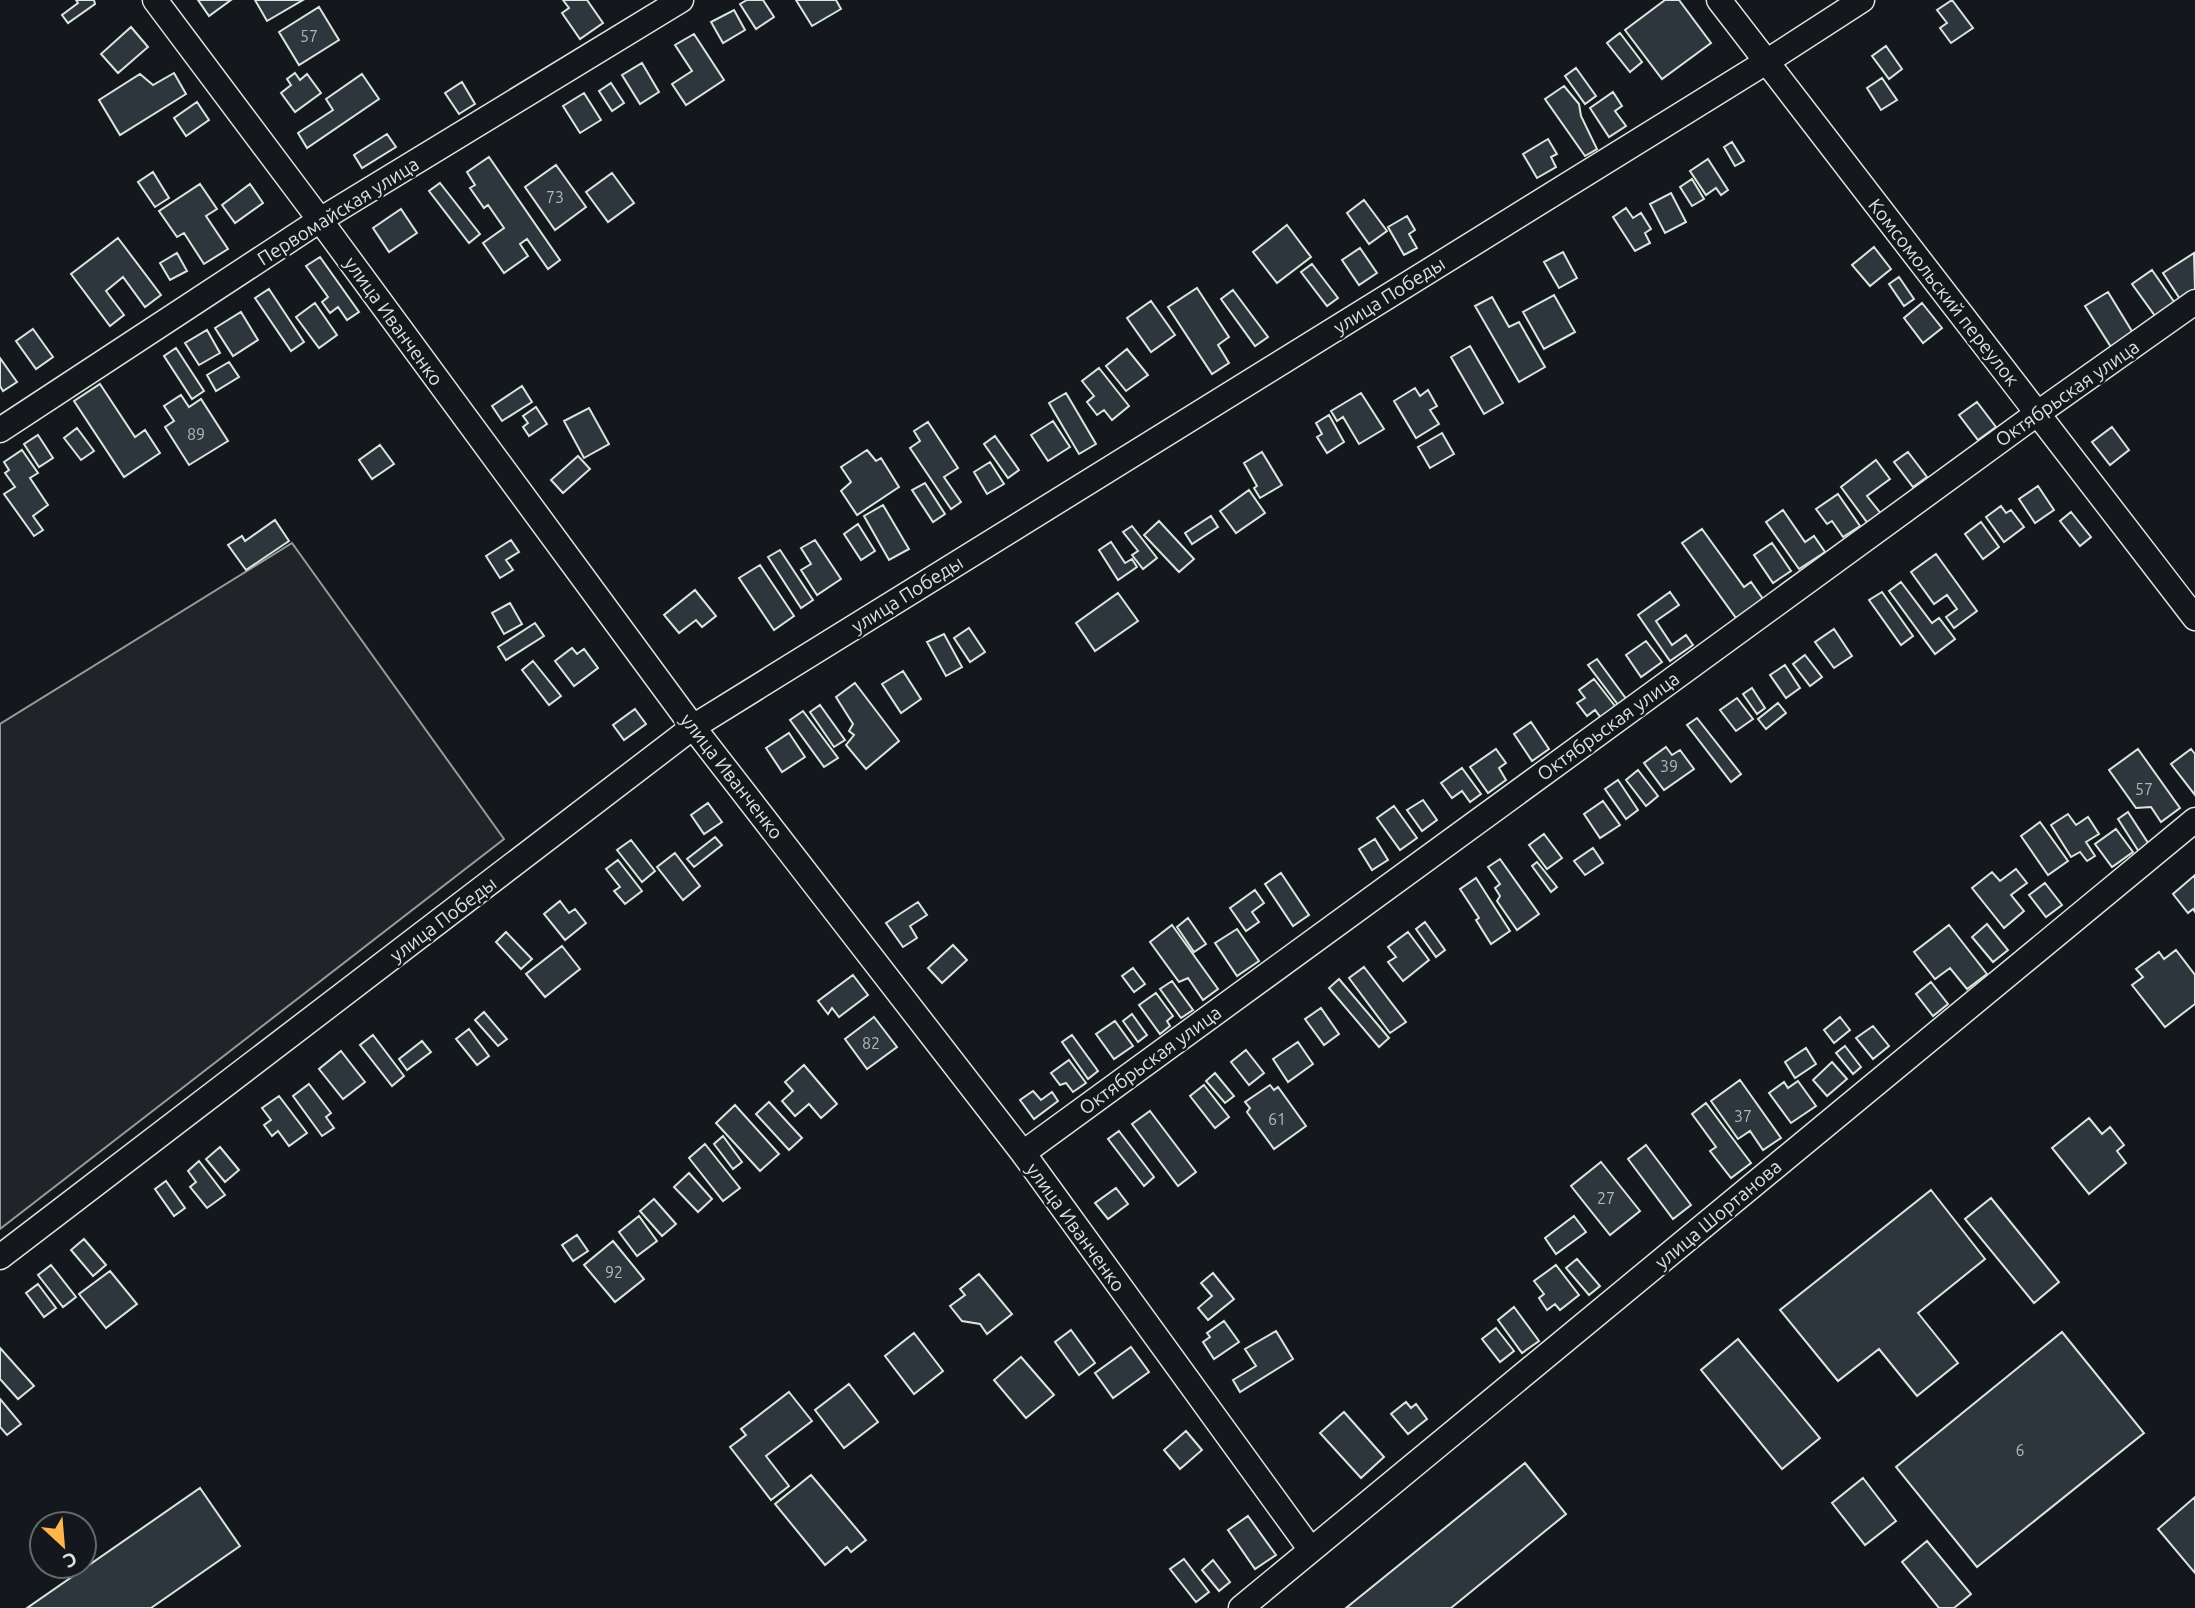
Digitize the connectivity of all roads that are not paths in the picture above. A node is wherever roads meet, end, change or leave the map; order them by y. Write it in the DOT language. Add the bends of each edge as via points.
graph roads {
  1 [pos="155,0"];
  2 [pos="681,0"];
  3 [pos="1719,0"];
  4 [pos="1862,0"];
  5 [pos="1766,62"];
  6 [pos="320,220"];
  7 [pos="2195,302"];
  8 [pos="2038,413"];
  9 [pos="0,430"];
  10 [pos="2195,618"];
  11 [pos="693,727"];
  12 [pos="2195,820"];
  13 [pos="1023,1153"];
  14 [pos="0,1257"];
  15 [pos="1311,1550"];
  16 [pos="1241,1608"];
  1 -- 6 [label="street, улица Иванченко"];
  2 -- 6 [label="street, Первомайская улица"];
  3 -- 5 [label="street, Комсомольский переулок"];
  4 -- 5 [label="street, улица Победы"];
  5 -- 8 [label="street, Комсомольский переулок"];
  5 -- 11 [label="street, улица Победы"];
  6 -- 9 [label="street, Первомайская улица"];
  6 -- 11 [label="street, улица Иванченко"];
  7 -- 8 [label="street, Октябрьская улица"];
  8 -- 10 [label="street, Комсомольский переулок"];
  8 -- 13 [label="street, Октябрьская улица"];
  11 -- 13 [label="street, улица Иванченко"];
  11 -- 14 [label="street, улица Победы"];
  12 -- 15 [label="street, улица Шортанова"];
  13 -- 15 [label="street, улица Иванченко"];
  15 -- 16 [label="street, улица Шортанова"];
}
